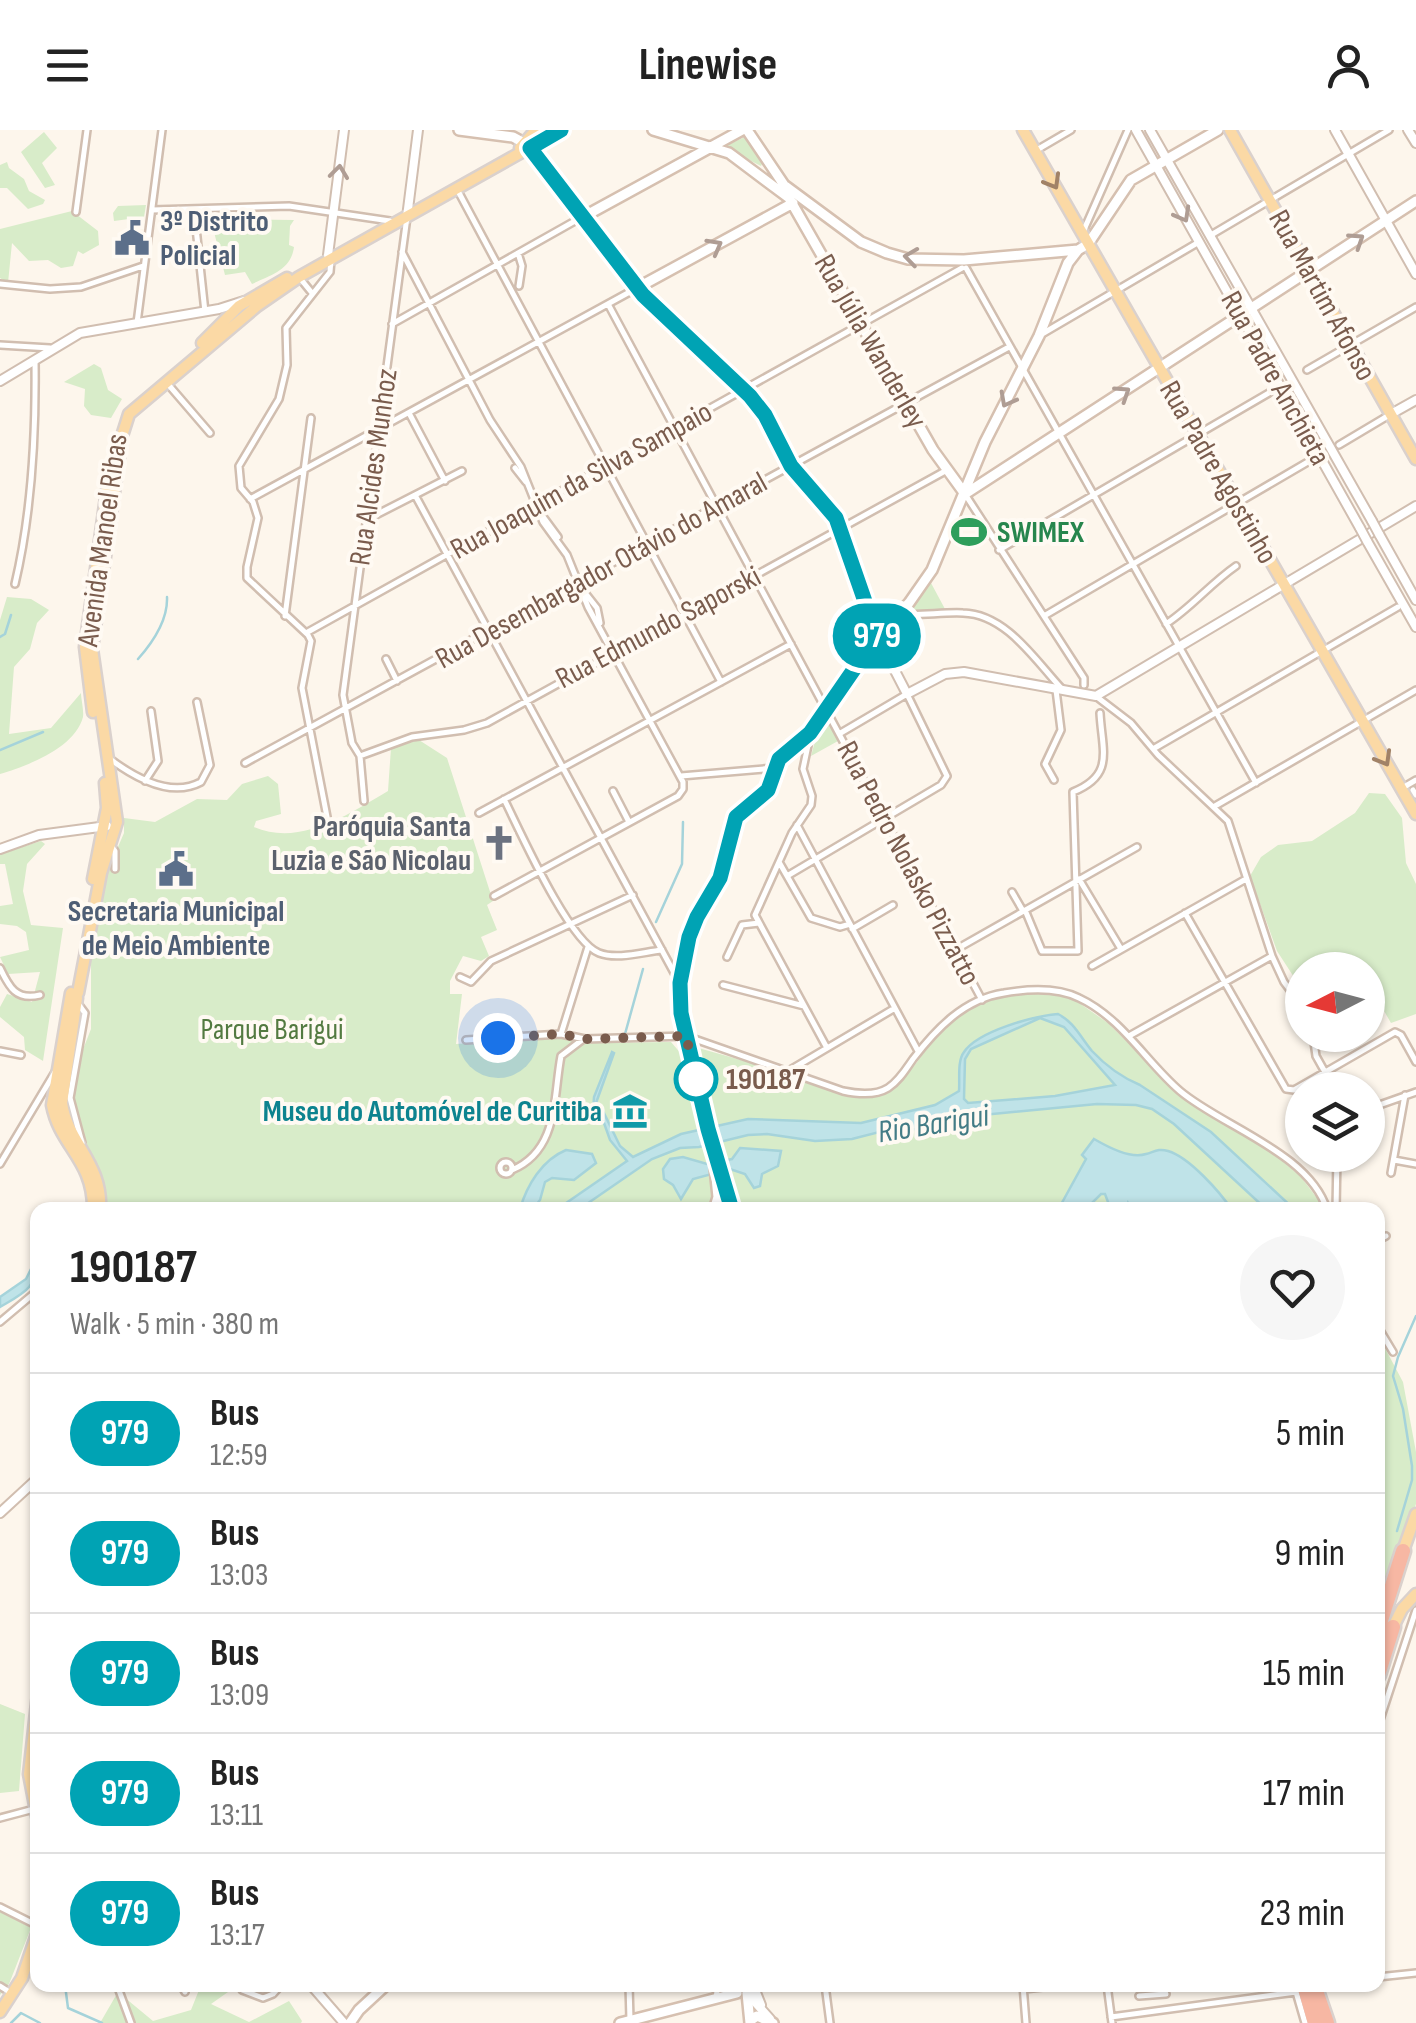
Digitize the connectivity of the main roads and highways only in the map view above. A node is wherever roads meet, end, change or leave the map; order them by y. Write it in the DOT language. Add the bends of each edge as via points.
graph roads {
  1 [pos="459,130"];
  2 [pos="536,130"];
  3 [pos="561,130"];
  4 [pos="653,130"];
  5 [pos="1023,130"];
  6 [pos="1218,130"];
  7 [pos="1230,130"];
  8 [pos="741,132"];
  9 [pos="695,141"];
  10 [pos="528,146"];
  11 [pos="713,146"];
  12 [pos="729,153"];
  13 [pos="698,154"];
  14 [pos="767,163"];
  15 [pos="751,167"];
  16 [pos="1416,201"];
  17 [pos="796,203"];
  18 [pos="407,214"];
  19 [pos="582,217"];
  20 [pos="1083,242"];
  21 [pos="330,257"];
  22 [pos="1310,271"];
  23 [pos="638,288"];
  24 [pos="255,302"];
  25 [pos="231,313"];
  26 [pos="245,316"];
  27 [pos="1160,369"];
  28 [pos="1416,459"];
  29 [pos="950,472"];
  30 [pos="969,482"];
  31 [pos="982,484"];
  32 [pos="965,494"];
  33 [pos="109,497"];
  34 [pos="107,515"];
  35 [pos="88,620"];
  36 [pos="94,631"];
  37 [pos="877,636"];
  38 [pos="100,748"];
  39 [pos="108,758"];
  40 [pos="104,774"];
  41 [pos="112,785"];
  42 [pos="1411,794"];
  43 [pos="1416,814"];
  44 [pos="106,844"];
  45 [pos="75,995"];
  46 [pos="719,1175"];
  47 [pos="95,1202"];
  48 [pos="97,1202"];
  49 [pos="716,1202"];
  50 [pos="730,1202"];
  51 [pos="1416,1514"];
  52 [pos="1403,1551"];
  53 [pos="1416,1594"];
  54 [pos="1385,1628"];
  55 [pos="30,1956"];
  56 [pos="30,1969"];
  57 [pos="378,1992"];
  58 [pos="733,1992"];
  59 [pos="743,1992"];
  60 [pos="1300,1992"];
  61 [pos="1316,1992"];
  62 [pos="16,1996"];
  63 [pos="0,2012"];
  64 [pos="749,2018"];
  65 [pos="1311,2020"];
  66 [pos="0,2022"];
  67 [pos="625,2022"];
  68 [pos="347,2023"];
  69 [pos="773,2023"];
  70 [pos="1327,2023"];
  1 -- 10 [label="main road" via="513,137"];
  2 -- 10 [label="main road, Avenida Manoel Ribas"];
  3 -- 10 [label="main road"];
  4 -- 9 [label="main road"];
  5 -- 20 [label="main road, Rua Padre Agostinho, one-way"];
  6 -- 20 [label="main road" via="1130,182"];
  7 -- 22 [label="main road, Rua Martim Afonso"];
  8 -- 11 [label="main road"];
  8 -- 12 [label="main road"];
  8 -- 14 [label="main road"];
  9 -- 11 [label="main road"];
  9 -- 13 [label="main road"];
  10 -- 18 [label="main road, Avenida Manoel Ribas"];
  10 -- 18 [label="main road, Avenida Manoel Ribas"];
  10 -- 19 [label="main road"];
  11 -- 12 [label="main road"];
  11 -- 13 [label="main road"];
  12 -- 15 [label="main road"];
  13 -- 19 [label="main road"];
  14 -- 15 [label="main road" via="763,170"];
  14 -- 17 [label="main road"];
  15 -- 17 [label="main road"];
  22 -- 16 [label="main road, one-way"];
  20 -- 17 [label="main road, one-way" via="964,265 913,259 861,242 810,204"];
  23 -- 17 [label="main road, one-way"];
  17 -- 29 [label="main road, Rua Júlia Wanderley"];
  18 -- 21 [label="main road, Avenida Manoel Ribas"];
  18 -- 21 [label="main road, Avenida Manoel Ribas"];
  19 -- 23 [label="main road"];
  20 -- 27 [label="main road, Rua Padre Agostinho"];
  20 -- 30 [label="main road, one-way" via="1064,270"];
  21 -- 24 [label="main road, Avenida Manoel Ribas"];
  21 -- 24 [label="main road, Avenida Manoel Ribas"];
  22 -- 27 [label="main road"];
  22 -- 28 [label="main road, Rua Martim Afonso"];
  23 -- 37 [label="main road" via="743,390 770,422 791,466 828,505"];
  24 -- 25 [label="main road, Avenida Manoel Ribas"];
  24 -- 26 [label="main road, Avenida Manoel Ribas"];
  25 -- 26 [label="main road"];
  25 -- 33 [label="main road, Avenida Manoel Ribas" via="125,408"];
  26 -- 33 [label="main road, Avenida Manoel Ribas" via="126,419"];
  31 -- 27 [label="main road, one-way"];
  27 -- 42 [label="main road, Rua Padre Agostinho, one-way"];
  29 -- 30 [label="main road"];
  29 -- 32 [label="main road, Rua Júlia Wanderley"];
  30 -- 31 [label="main road"];
  30 -- 32 [label="main road"];
  31 -- 32 [label="main road"];
  32 -- 37 [label="main road" via="932,570"];
  33 -- 34 [label="main road, Avenida Manoel Ribas"];
  34 -- 35 [label="main road, Avenida Manoel Ribas"];
  34 -- 36 [label="main road, Avenida Manoel Ribas"];
  35 -- 36 [label="main road"];
  35 -- 38 [label="main road, Avenida Manoel Ribas" via="86,668"];
  36 -- 39 [label="main road, Avenida Manoel Ribas" via="93,669"];
  37 -- 46 [label="main road" via="810,733 783,755 768,790 736,817 720,878 691,930 680,1004"];
  38 -- 39 [label="main road"];
  38 -- 40 [label="main road, Avenida Manoel Ribas"];
  39 -- 41 [label="main road, Avenida Manoel Ribas"];
  40 -- 41 [label="main road"];
  40 -- 44 [label="main road, Avenida Manoel Ribas"];
  41 -- 44 [label="main road, Avenida Manoel Ribas" via="116,830"];
  42 -- 43 [label="main road, Rua Padre Agostinho"];
  44 -- 45 [label="main road, Avenida Manoel Ribas"];
  45 -- 47 [label="main road, Avenida Manoel Ribas" via="52,1109 89,1176"];
  45 -- 48 [label="main road, Avenida Manoel Ribas" via="62,1103 98,1178"];
  46 -- 49 [label="main road"];
  46 -- 50 [label="main road"];
  51 -- 52 [label="main road"];
  52 -- 54 [label="highway"];
  53 -- 54 [label="main road"];
  55 -- 62 [label="main road"];
  56 -- 62 [label="main road"];
  57 -- 68 [label="main road"];
  58 -- 67 [label="main road"];
  59 -- 64 [label="main road"];
  60 -- 65 [label="highway"];
  61 -- 70 [label="highway"];
  62 -- 63 [label="main road"];
  62 -- 66 [label="main road"];
  64 -- 69 [label="main road"];
}
